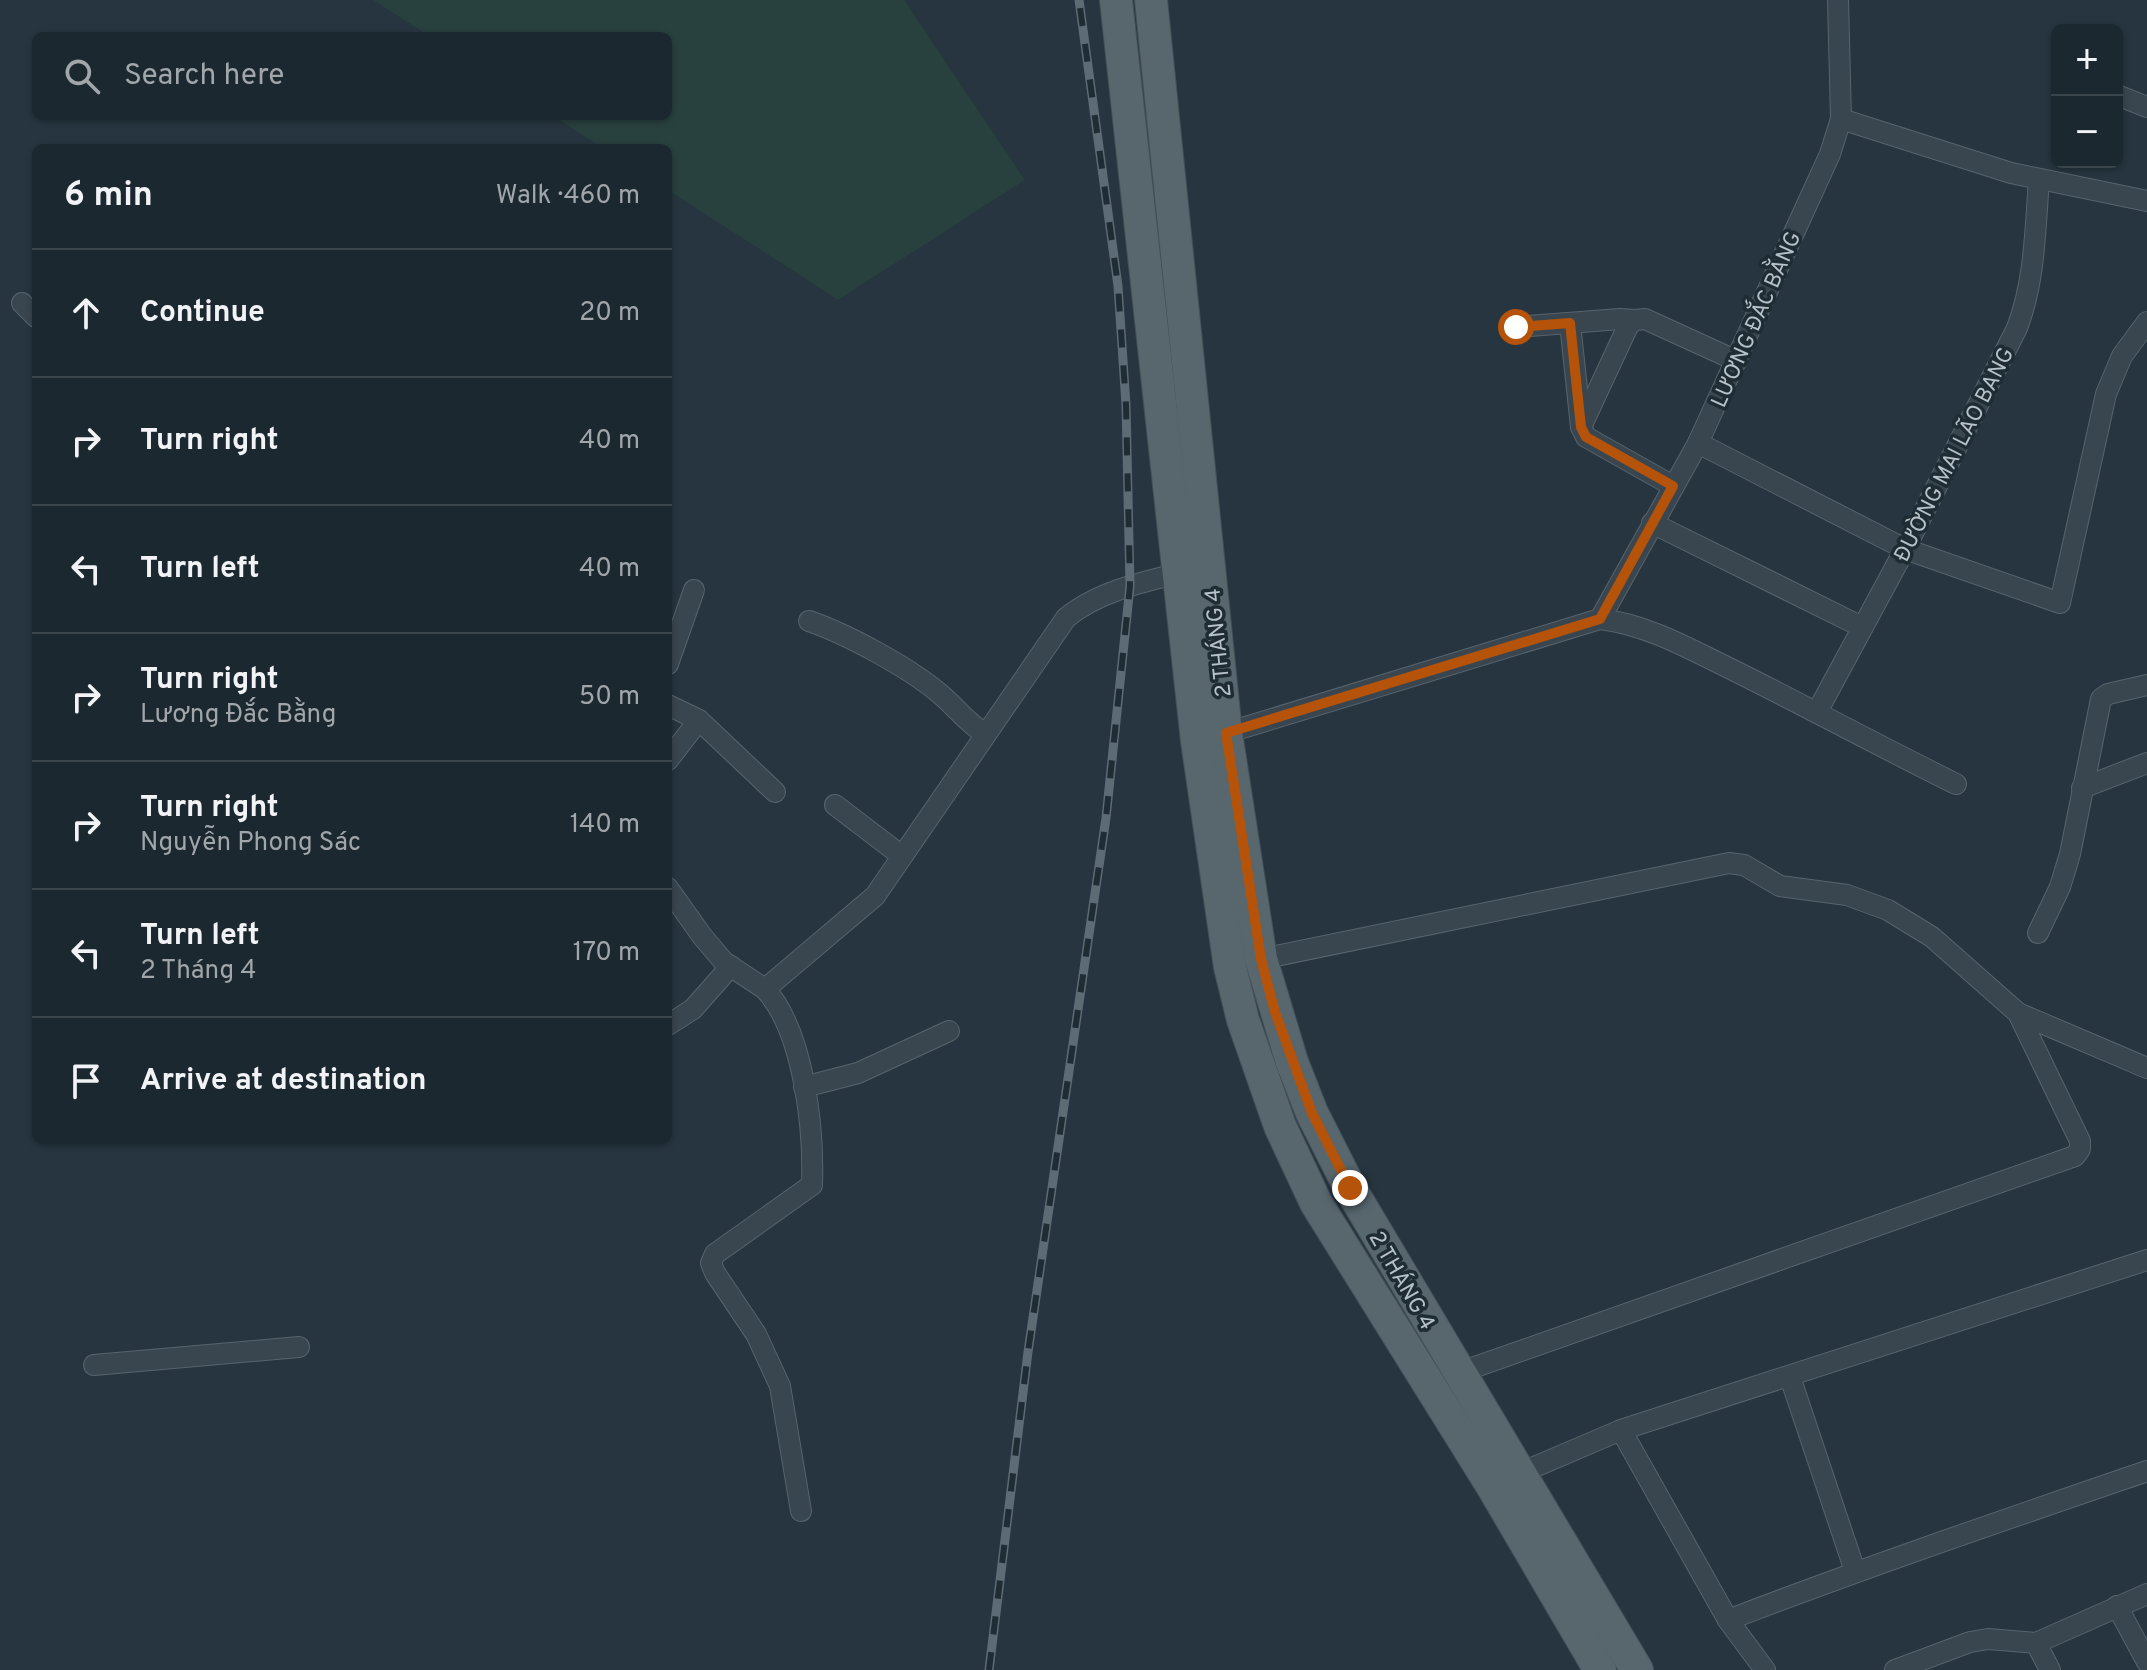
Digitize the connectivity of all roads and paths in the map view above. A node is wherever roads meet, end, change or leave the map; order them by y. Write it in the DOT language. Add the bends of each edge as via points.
graph roads {
  1 [pos="1116,0"];
  2 [pos="1151,0"];
  3 [pos="1838,0"];
  4 [pos="2120,96"];
  5 [pos="2147,107"];
  6 [pos="1841,119"];
  7 [pos="2039,180"];
  8 [pos="2147,201"];
  9 [pos="1158,228"];
  10 [pos="1635,320"];
  11 [pos="2147,322"];
  12 [pos="1570,323"];
  13 [pos="1516,327"];
  14 [pos="1737,361"];
  15 [pos="1581,427"];
  16 [pos="1698,443"];
  17 [pos="1673,486"];
  18 [pos="1652,523"];
  19 [pos="1905,549"];
  20 [pos="1180,573"];
  21 [pos="694,590"];
  22 [pos="1600,619"];
  23 [pos="809,621"];
  24 [pos="1862,627"];
  25 [pos="672,653"];
  26 [pos="2147,685"];
  27 [pos="672,707"];
  28 [pos="1817,712"];
  29 [pos="699,720"];
  30 [pos="985,734"];
  31 [pos="1212,737"];
  32 [pos="672,755"];
  33 [pos="2147,763"];
  34 [pos="1956,784"];
  35 [pos="2082,788"];
  36 [pos="775,792"];
  37 [pos="835,805"];
  38 [pos="902,856"];
  39 [pos="672,894"];
  40 [pos="2038,933"];
  41 [pos="1261,959"];
  42 [pos="731,966"];
  43 [pos="1230,967"];
  44 [pos="765,989"];
  45 [pos="2018,1013"];
  46 [pos="672,1022"];
  47 [pos="949,1031"];
  48 [pos="2147,1068"];
  49 [pos="804,1087"];
  50 [pos="1350,1188"];
  51 [pos="1316,1203"];
  52 [pos="2147,1260"];
  53 [pos="299,1347"];
  54 [pos="94,1365"];
  55 [pos="1458,1373"];
  56 [pos="1790,1377"];
  57 [pos="1621,1430"];
  58 [pos="2147,1471"];
  59 [pos="1518,1474"];
  60 [pos="801,1511"];
  61 [pos="1855,1571"];
  62 [pos="2147,1594"];
  63 [pos="2117,1606"];
  64 [pos="1728,1620"];
  65 [pos="2036,1643"];
  66 [pos="2147,1662"];
  67 [pos="1600,1670"];
  68 [pos="1637,1670"];
  69 [pos="1765,1670"];
  70 [pos="1895,1670"];
  71 [pos="2050,1670"];
  1 -- 9 [label="main road, 2 THÁNG 4"];
  2 -- 9 [label="main road, 2 THÁNG 4"];
  3 -- 6 [label="street, LƯƠNG ĐẮC BẰNG"];
  4 -- 5 [label="street"];
  6 -- 7 [label="street"];
  6 -- 14 [label="street, LƯƠNG ĐẮC BẰNG"];
  7 -- 8 [label="street"];
  7 -- 19 [label="street, ĐƯỜNG MAI LÃO BANG" via="2028,301"];
  9 -- 20 [label="main road, 2 THÁNG 4"];
  9 -- 31 [label="main road, 2 THÁNG 4"];
  10 -- 12 [label="street"];
  10 -- 14 [label="street" via="1645,319"];
  10 -- 15 [label="street"];
  11 -- 19 [label="street" via="2122,356 2106,394 2060,603"];
  12 -- 13 [label="street"];
  12 -- 15 [label="street"];
  14 -- 16 [label="street, LƯƠNG ĐẮC BẰNG"];
  15 -- 17 [label="street" via="1595,445"];
  16 -- 17 [label="street, LƯƠNG ĐẮC BẰNG"];
  16 -- 19 [label="street"];
  17 -- 18 [label="street, LƯƠNG ĐẮC BẰNG"];
  18 -- 22 [label="street, LƯƠNG ĐẮC BẰNG"];
  18 -- 24 [label="street"];
  19 -- 24 [label="street, ĐƯỜNG MAI LÃO BANG"];
  20 -- 30 [label="street" via="1130,586 1066,618"];
  20 -- 31 [label="main road, 2 THÁNG 4"];
  21 -- 25 [label="street"];
  22 -- 28 [label="street" via="1658,634"];
  22 -- 31 [label="street"];
  23 -- 30 [label="street" via="925,683"];
  24 -- 28 [label="street, ĐƯỜNG MAI LÃO BANG"];
  26 -- 35 [label="street" via="2101,699"];
  27 -- 29 [label="street"];
  28 -- 34 [label="street"];
  29 -- 32 [label="street"];
  29 -- 36 [label="street"];
  30 -- 38 [label="street"];
  31 -- 41 [label="main road, 2 THÁNG 4"];
  31 -- 43 [label="main road, 2 THÁNG 4"];
  33 -- 35 [label="street"];
  35 -- 40 [label="street" via="2060,887"];
  37 -- 38 [label="street"];
  38 -- 44 [label="street" via="875,896"];
  39 -- 42 [label="street"];
  41 -- 43 [label="main road"];
  41 -- 45 [label="street" via="1729,863 1744,865 1780,886 1847,895 1911,922"];
  41 -- 50 [label="main road, 2 THÁNG 4" via="1297,1075"];
  42 -- 44 [label="street"];
  42 -- 46 [label="street" via="693,1009"];
  43 -- 51 [label="main road, 2 THÁNG 4" via="1280,1126"];
  44 -- 49 [label="street" via="785,1015"];
  45 -- 48 [label="street"];
  45 -- 55 [label="street" via="2080,1141 2075,1156"];
  47 -- 49 [label="street" via="858,1073"];
  49 -- 60 [label="street" via="812,1185 715,1254 711,1263 756,1334 780,1386"];
  50 -- 51 [label="main road"];
  50 -- 55 [label="main road, 2 THÁNG 4"];
  51 -- 67 [label="main road, 2 THÁNG 4"];
  52 -- 56 [label="street"];
  53 -- 54 [label="street"];
  55 -- 59 [label="main road, 2 THÁNG 4"];
  56 -- 57 [label="street"];
  56 -- 61 [label="street"];
  57 -- 59 [label="street"];
  57 -- 64 [label="street"];
  58 -- 61 [label="street"];
  59 -- 68 [label="main road, 2 THÁNG 4"];
  61 -- 64 [label="street"];
  62 -- 63 [label="street"];
  63 -- 65 [label="street"];
  63 -- 66 [label="street"];
  64 -- 69 [label="street"];
  65 -- 70 [label="street" via="1970,1642"];
  65 -- 71 [label="street"];
}
